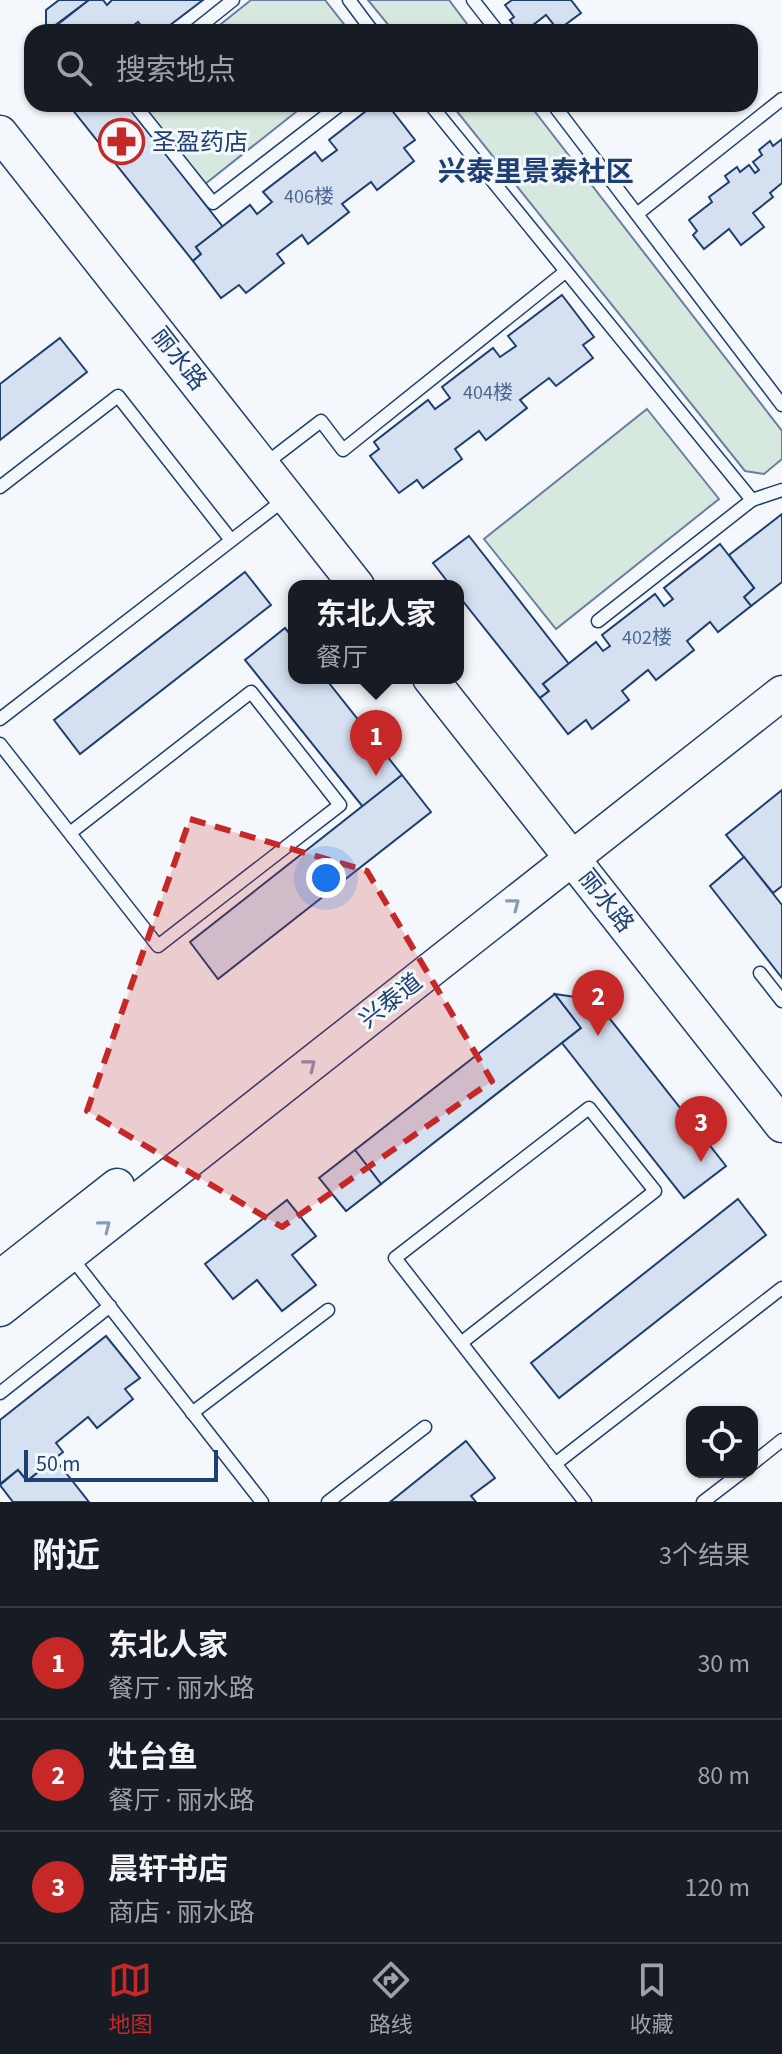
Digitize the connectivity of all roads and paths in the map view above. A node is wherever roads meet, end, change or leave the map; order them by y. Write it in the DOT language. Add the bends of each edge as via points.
graph roads {
  1 [pos="233,0"];
  2 [pos="349,0"];
  3 [pos="473,0"];
  4 [pos="203,24"];
  5 [pos="367,24"];
  6 [pos="492,24"];
  7 [pos="782,99"];
  8 [pos="140,112"];
  9 [pos="331,112"];
  10 [pos="436,112"];
  11 [pos="559,112"];
  12 [pos="0,133"];
  13 [pos="637,214"];
  14 [pos="565,272"];
  15 [pos="782,405"];
  16 [pos="263,465"];
  17 [pos="0,487"];
  18 [pos="782,490"];
  19 [pos="287,497"];
  20 [pos="752,500"];
  21 [pos="231,540"];
  22 [pos="352,580"];
  23 [pos="598,621"];
  24 [pos="782,665"];
  25 [pos="435,684"];
  26 [pos="782,693"];
  27 [pos="0,719"];
  28 [pos="0,744"];
  29 [pos="70,833"];
  30 [pos="565,849"];
  31 [pos="760,973"];
  32 [pos="782,1001"];
  33 [pos="782,1125"];
  34 [pos="69,1254"];
  35 [pos="0,1278"];
  36 [pos="782,1288"];
  37 [pos="110,1306"];
  38 [pos="0,1309"];
  39 [pos="328,1310"];
  40 [pos="461,1343"];
  41 [pos="0,1393"];
  42 [pos="192,1413"];
  43 [pos="425,1427"];
  44 [pos="782,1440"];
  45 [pos="758,1459"];
  46 [pos="555,1464"];
  47 [pos="734,1478"];
  48 [pos="262,1502"];
  49 [pos="328,1502"];
  50 [pos="585,1502"];
  51 [pos="703,1502"];
  1 -- 4 [label="lane"];
  2 -- 5 [label="lane"];
  3 -- 6 [label="lane"];
  7 -- 13 [label="lane"];
  8 -- 9 [label="lane" via="213,203"];
  10 -- 14 [label="lane"];
  11 -- 13 [label="lane"];
  12 -- 16 [label="street, 丽水路"];
  13 -- 15 [label="lane"];
  14 -- 16 [label="lane" via="343,450 321,421"];
  14 -- 20 [label="lane"];
  16 -- 19 [label="street, 丽水路"];
  17 -- 21 [label="lane" via="118,396"];
  18 -- 20 [label="lane"];
  19 -- 21 [label="lane"];
  19 -- 22 [label="street, 丽水路"];
  20 -- 23 [label="lane"];
  21 -- 27 [label="lane"];
  24 -- 30 [label="street, 兴泰道"];
  25 -- 30 [label="street, 丽水路"];
  26 -- 30 [label="street, 兴泰道"];
  28 -- 29 [label="lane"];
  29 -- 29 [label="lane" via="158,946 340,805 251,692"];
  30 -- 33 [label="street, 丽水路"];
  34 -- 30 [label="street, 兴泰道, one-way"];
  30 -- 35 [label="street, 兴泰道"];
  31 -- 32 [label="lane"];
  34 -- 37 [label="lane"];
  34 -- 38 [label="street, 兴泰道"];
  36 -- 46 [label="lane"];
  37 -- 41 [label="lane"];
  37 -- 42 [label="lane"];
  39 -- 42 [label="lane"];
  40 -- 40 [label="lane" via="395,1258 589,1108 655,1191"];
  40 -- 46 [label="lane"];
  42 -- 48 [label="lane"];
  43 -- 49 [label="lane"];
  44 -- 45 [label="lane"];
  46 -- 50 [label="lane"];
  47 -- 51 [label="lane"];
}
